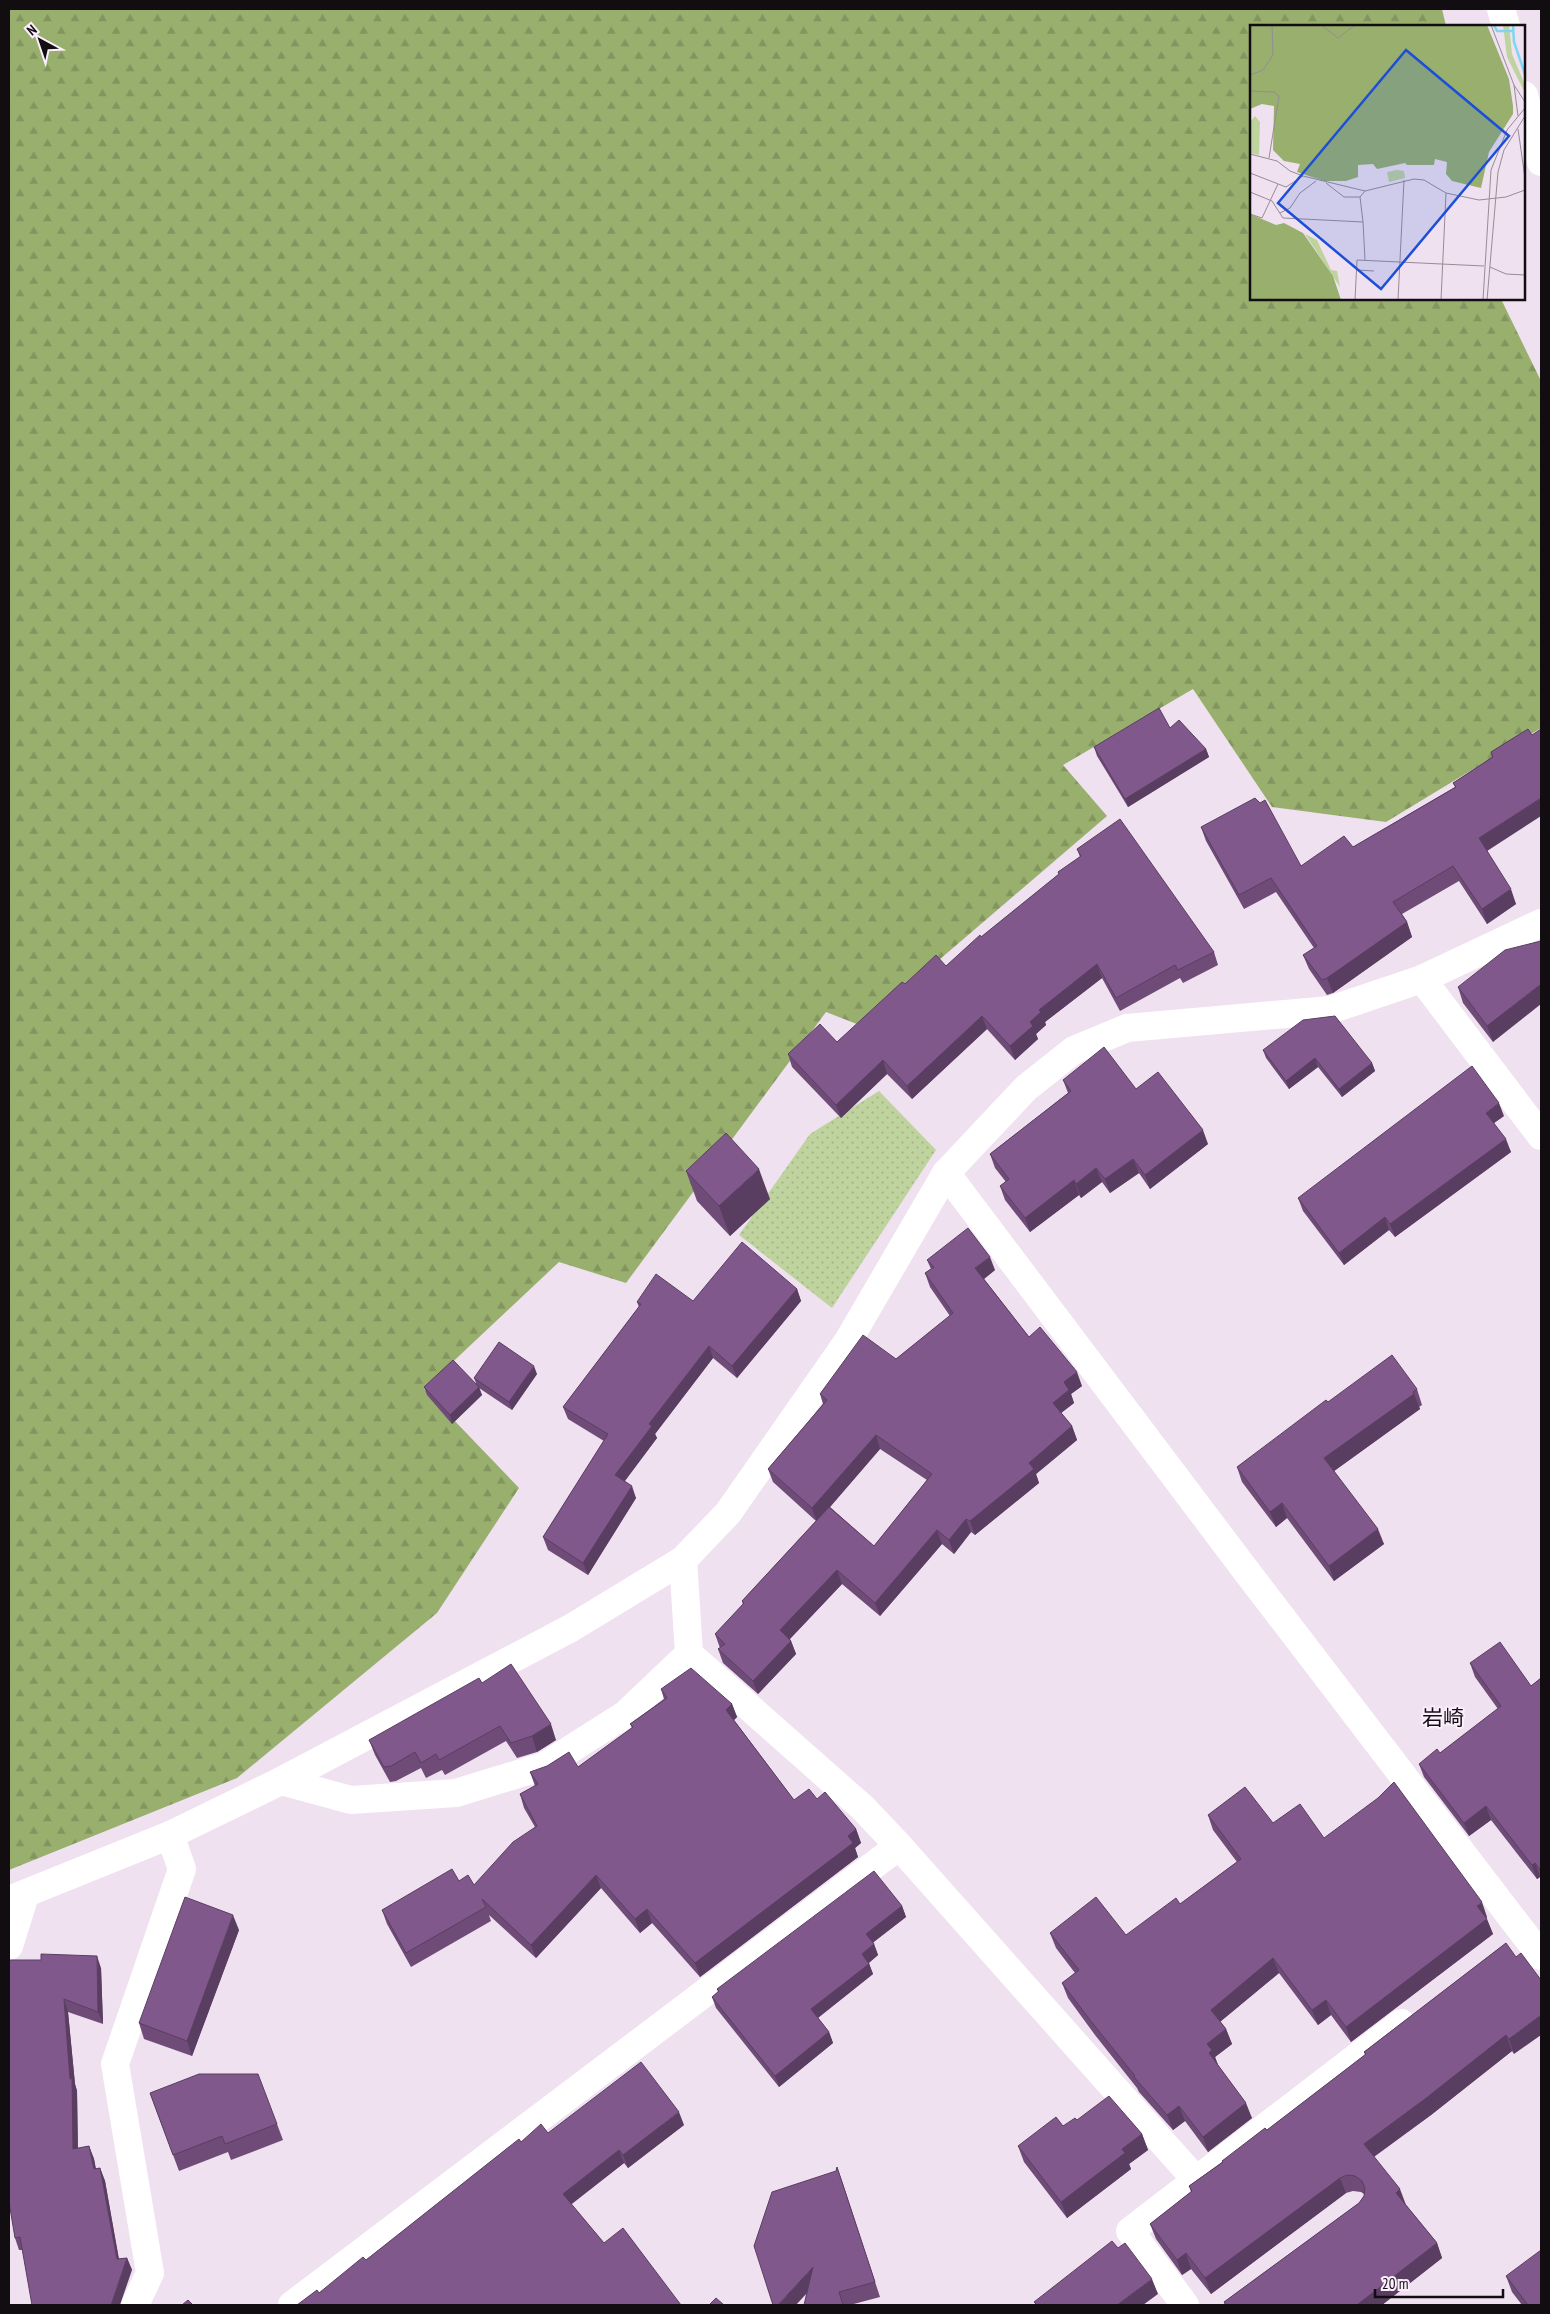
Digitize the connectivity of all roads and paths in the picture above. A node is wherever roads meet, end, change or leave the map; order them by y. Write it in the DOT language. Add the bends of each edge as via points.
graph roads {
  1 [pos="1501,9"];
  2 [pos="1506,25"];
  3 [pos="1525,99"];
  4 [pos="1541,162"];
  5 [pos="1541,922"];
  6 [pos="1422,979"];
  7 [pos="1541,1136"];
  8 [pos="946,1173"];
  9 [pos="683,1560"];
  10 [pos="689,1654"];
  11 [pos="280,1781"];
  12 [pos="170,1835"];
  13 [pos="899,1846"];
  14 [pos="17,1897"];
  15 [pos="1532,1924"];
  16 [pos="9,1946"];
  17 [pos="1499,1949"];
  18 [pos="1541,1956"];
  19 [pos="1422,2008"];
  20 [pos="1196,2180"];
  21 [pos="135,2305"];
  22 [pos="292,2305"];
  23 [pos="1185,2305"];
  1 -- 2 [label="main road"];
  3 -- 4 [label="main road"];
  5 -- 6 [label="main road"];
  6 -- 7 [label="main road"];
  6 -- 8 [label="main road" via="1330,1010 1128,1028 1074,1050 1026,1088"];
  8 -- 9 [label="main road" via="848,1341 728,1513"];
  8 -- 15 [label="main road" via="1247,1572"];
  9 -- 10 [label="main road"];
  9 -- 11 [label="main road" via="571,1628"];
  10 -- 11 [label="main road" via="626,1714 544,1766 456,1793 351,1800"];
  10 -- 13 [label="main road" via="863,1808"];
  11 -- 12 [label="main road"];
  12 -- 14 [label="main road"];
  12 -- 21 [label="main road" via="182,1869 115,2064 150,2273"];
  13 -- 20 [label="main road"];
  13 -- 22 [label="main road"];
  14 -- 16 [label="main road"];
  15 -- 17 [label="main road"];
  15 -- 18 [label="main road"];
  19 -- 20 [label="main road"];
  20 -- 23 [label="main road" via="1130,2231"];
}
